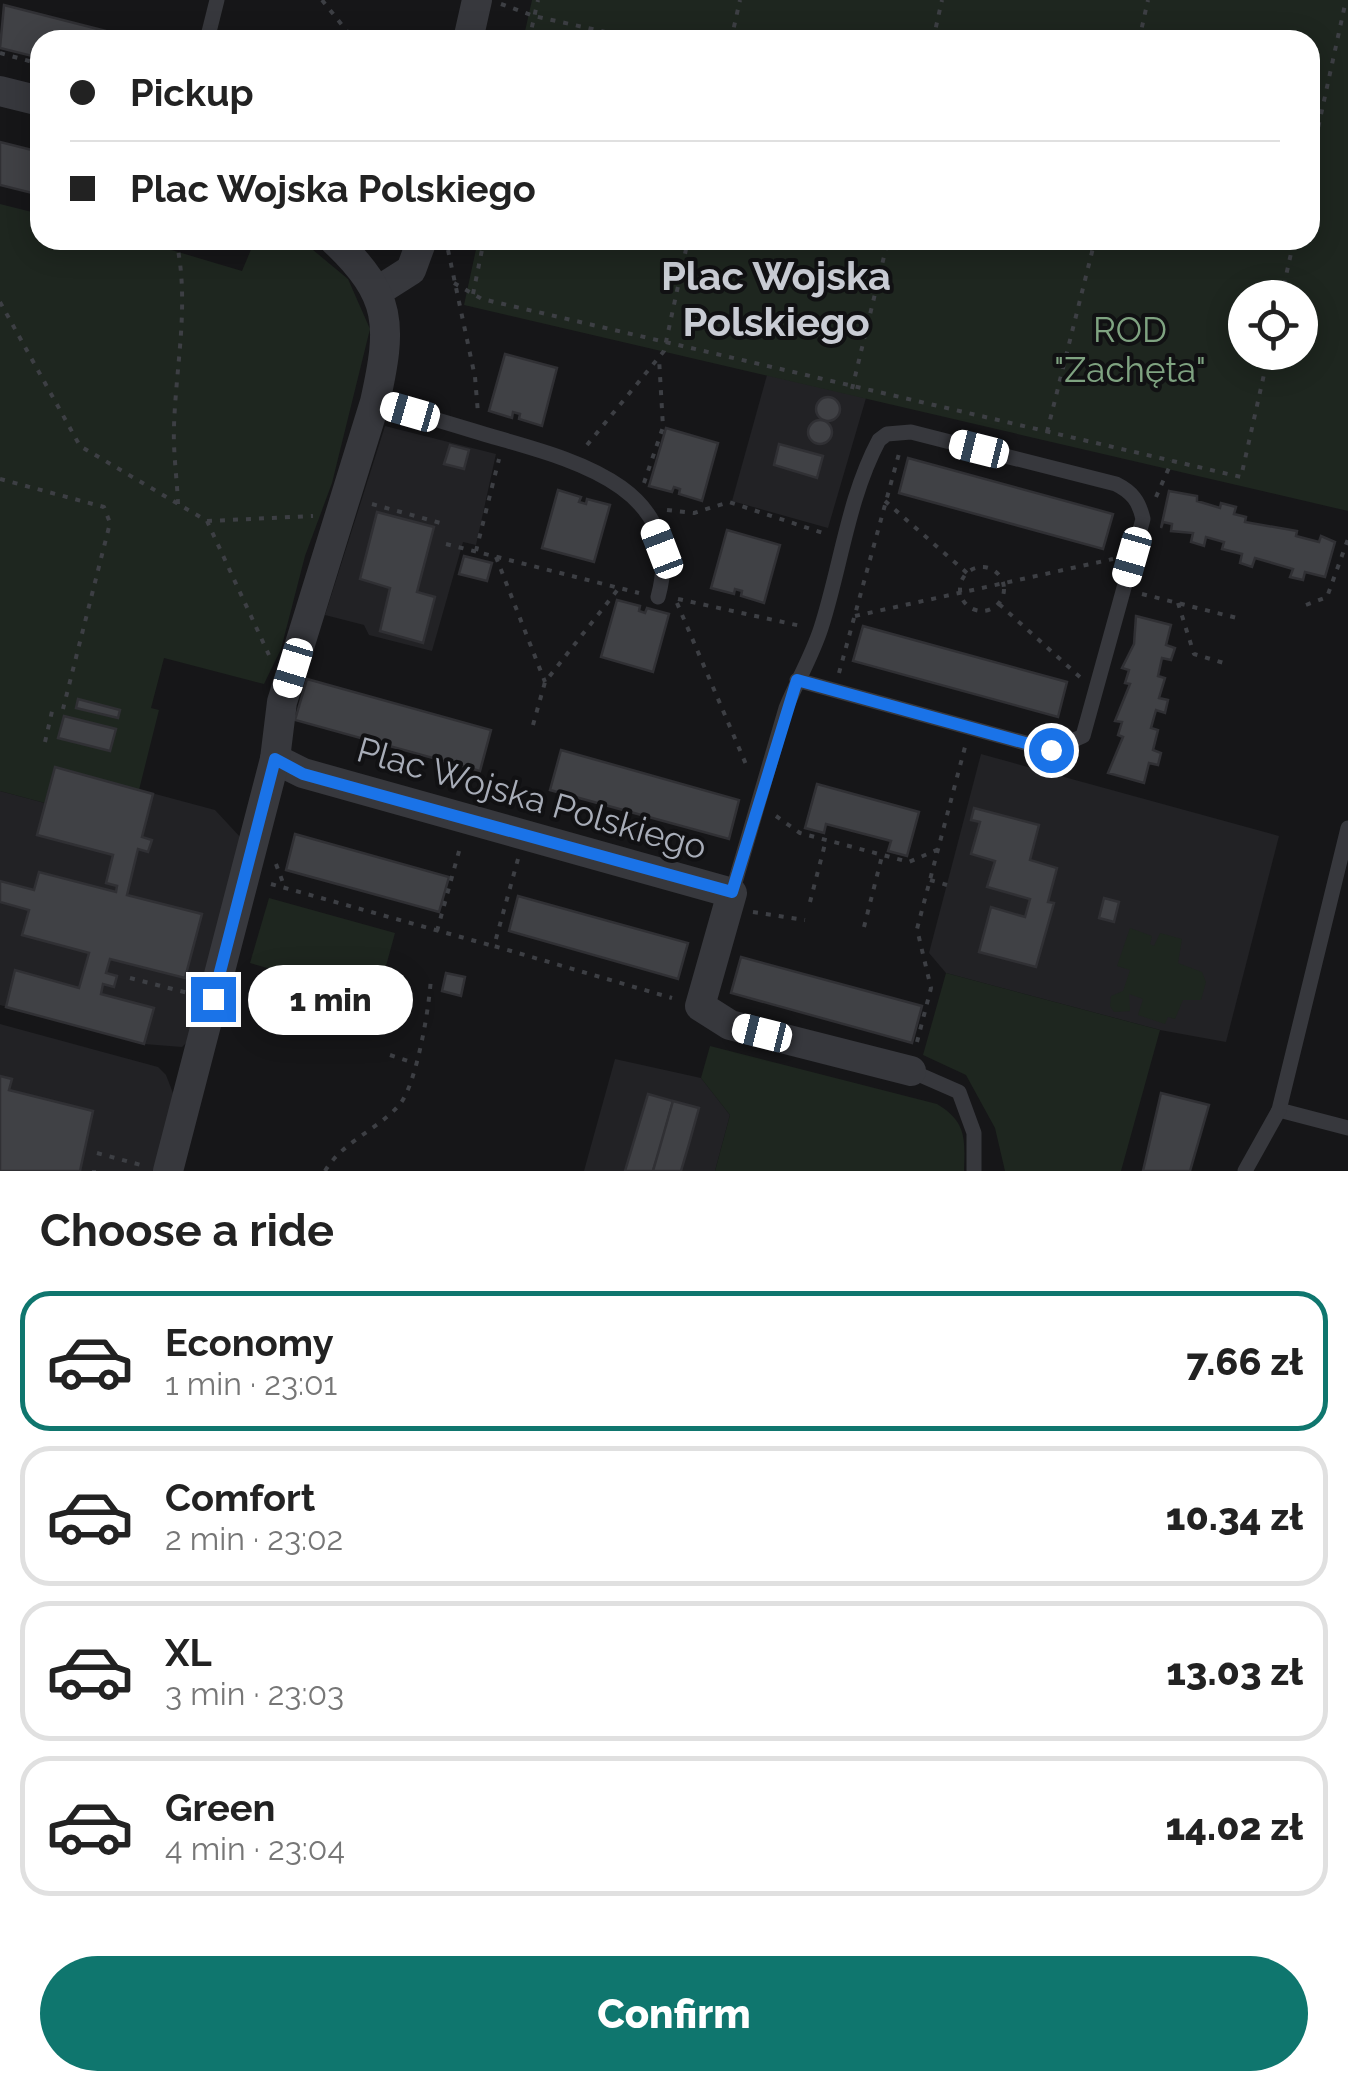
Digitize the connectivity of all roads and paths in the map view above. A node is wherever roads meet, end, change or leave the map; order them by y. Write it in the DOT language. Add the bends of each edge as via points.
graph roads {
  1 [pos="217,0"];
  2 [pos="322,0"];
  3 [pos="538,0"];
  4 [pos="740,0"];
  5 [pos="942,0"];
  6 [pos="1148,0"];
  7 [pos="1346,0"];
  8 [pos="484,3"];
  9 [pos="534,16"];
  10 [pos="209,30"];
  11 [pos="346,30"];
  12 [pos="472,30"];
  13 [pos="531,30"];
  14 [pos="596,30"];
  15 [pos="733,30"];
  16 [pos="935,30"];
  17 [pos="1142,30"];
  18 [pos="0,53"];
  19 [pos="30,61"];
  20 [pos="0,91"];
  21 [pos="30,98"];
  22 [pos="1320,119"];
  23 [pos="177,250"];
  24 [pos="343,250"];
  25 [pos="419,250"];
  26 [pos="448,250"];
  27 [pos="482,250"];
  28 [pos="686,250"];
  29 [pos="886,250"];
  30 [pos="1093,250"];
  31 [pos="1292,250"];
  32 [pos="1285,280"];
  33 [pos="454,283"];
  34 [pos="378,291"];
  35 [pos="473,294"];
  36 [pos="0,302"];
  37 [pos="666,344"];
  38 [pos="659,358"];
  39 [pos="1265,370"];
  40 [pos="852,389"];
  41 [pos="375,402"];
  42 [pos="480,432"];
  43 [pos="1048,432"];
  44 [pos="504,440"];
  45 [pos="901,446"];
  46 [pos="574,461"];
  47 [pos="1172,461"];
  48 [pos="0,480"];
  49 [pos="358,500"];
  50 [pos="885,501"];
  51 [pos="638,502"];
  52 [pos="178,504"];
  53 [pos="1141,508"];
  54 [pos="325,515"];
  55 [pos="208,521"];
  56 [pos="444,524"];
  57 [pos="1348,538"];
  58 [pos="845,540"];
  59 [pos="446,544"];
  60 [pos="476,552"];
  61 [pos="496,557"];
  62 [pos="1132,557"];
  63 [pos="966,573"];
  64 [pos="1004,585"];
  65 [pos="619,588"];
  66 [pos="1123,589"];
  67 [pos="960,594"];
  68 [pos="658,598"];
  69 [pos="1178,603"];
  70 [pos="999,604"];
  71 [pos="1306,605"];
  72 [pos="855,616"];
  73 [pos="1237,618"];
  74 [pos="820,630"];
  75 [pos="1224,663"];
  76 [pos="274,665"];
  77 [pos="797,680"];
  78 [pos="545,682"];
  79 [pos="1097,686"];
  80 [pos="834,691"];
  81 [pos="53,707"];
  82 [pos="63,709"];
  83 [pos="532,725"];
  84 [pos="970,729"];
  85 [pos="45,742"];
  86 [pos="275,759"];
  87 [pos="752,780"];
  88 [pos="756,811"];
  89 [pos="1348,828"];
  90 [pos="459,832"];
  91 [pos="826,840"];
  92 [pos="938,848"];
  93 [pos="882,856"];
  94 [pos="517,862"];
  95 [pos="257,880"];
  96 [pos="930,880"];
  97 [pos="948,885"];
  98 [pos="810,902"];
  99 [pos="737,905"];
  100 [pos="805,920"];
  101 [pos="864,927"];
  102 [pos="436,930"];
  103 [pos="494,946"];
  104 [pos="430,976"];
  105 [pos="130,978"];
  106 [pos="203,997"];
  107 [pos="700,1006"];
  108 [pos="390,1054"];
  109 [pos="912,1060"];
  110 [pos="414,1063"];
  111 [pos="1279,1110"];
  112 [pos="1348,1128"];
  113 [pos="97,1153"];
  114 [pos="158,1169"];
  115 [pos="325,1171"];
  116 [pos="974,1171"];
  117 [pos="1245,1171"];
  1 -- 10 [label="lane"];
  2 -- 11 [label="path"];
  3 -- 9 [label="path"];
  4 -- 15 [label="path"];
  5 -- 16 [label="path"];
  6 -- 17 [label="path"];
  7 -- 22 [label="path"];
  8 -- 9 [label="path"];
  8 -- 12 [label="street"];
  9 -- 13 [label="path"];
  9 -- 14 [label="path"];
  18 -- 19 [label="path"];
  20 -- 21 [label="street"];
  23 -- 52 [label="path"];
  24 -- 34 [label="street"];
  25 -- 34 [label="street" via="412,270"];
  26 -- 33 [label="path"];
  27 -- 35 [label="path"];
  28 -- 37 [label="path"];
  29 -- 40 [label="path"];
  30 -- 43 [label="path"];
  31 -- 32 [label="path"];
  33 -- 35 [label="path"];
  33 -- 42 [label="path"];
  34 -- 41 [label="street" via="388,337"];
  35 -- 37 [label="path"];
  36 -- 52 [label="path" via="80,446"];
  37 -- 38 [label="path"];
  37 -- 40 [label="path"];
  38 -- 46 [label="path"];
  38 -- 51 [label="path" via="663,426"];
  39 -- 47 [label="path" via="1241,477"];
  40 -- 43 [label="path"];
  41 -- 42 [label="lane"];
  41 -- 86 [label="street" via="282,702"];
  42 -- 44 [label="lane"];
  43 -- 47 [label="path"];
  44 -- 46 [label="lane"];
  44 -- 60 [label="path"];
  45 -- 50 [label="path"];
  46 -- 51 [label="lane" via="610,478"];
  47 -- 53 [label="path" via="1160,493"];
  48 -- 82 [label="path" via="104,507 110,523"];
  49 -- 56 [label="path"];
  50 -- 63 [label="path"];
  50 -- 72 [label="path"];
  51 -- 58 [label="path" via="694,513 730,502"];
  51 -- 68 [label="lane" via="662,549 666,569"];
  52 -- 55 [label="path"];
  53 -- 58 [label="lane" via="1116,484 905,431 879,440"];
  53 -- 62 [label="lane"];
  54 -- 55 [label="path"];
  55 -- 76 [label="path"];
  57 -- 71 [label="path" via="1328,597"];
  58 -- 74 [label="lane"];
  59 -- 60 [label="path"];
  60 -- 61 [label="path"];
  61 -- 65 [label="path"];
  61 -- 78 [label="path"];
  62 -- 64 [label="path"];
  62 -- 66 [label="lane"];
  63 -- 64 [label="path" via="988,567"];
  63 -- 67 [label="path"];
  64 -- 67 [label="path"];
  64 -- 70 [label="path"];
  65 -- 68 [label="path"];
  65 -- 78 [label="path"];
  66 -- 69 [label="path"];
  66 -- 79 [label="lane"];
  67 -- 70 [label="path" via="976,611"];
  67 -- 72 [label="path"];
  69 -- 73 [label="path"];
  69 -- 75 [label="path" via="1194,654"];
  70 -- 79 [label="path"];
  72 -- 80 [label="path"];
  74 -- 77 [label="lane"];
  74 -- 87 [label="path" via="675,598"];
  77 -- 80 [label="lane"];
  77 -- 88 [label="lane"];
  78 -- 83 [label="path"];
  79 -- 84 [label="lane" via="1083,736 1068,745 1051,750"];
  80 -- 84 [label="lane"];
  81 -- 85 [label="path"];
  84 -- 92 [label="path"];
  86 -- 99 [label="street, Plac Wojska Polskiego" via="303,774"];
  86 -- 114 [label="street"];
  88 -- 91 [label="path"];
  88 -- 99 [label="lane"];
  89 -- 111 [label="lane"];
  90 -- 102 [label="path"];
  91 -- 93 [label="path"];
  91 -- 98 [label="path"];
  92 -- 93 [label="path" via="910,862"];
  92 -- 96 [label="path"];
  93 -- 101 [label="path"];
  94 -- 103 [label="path"];
  95 -- 102 [label="path"];
  96 -- 97 [label="path"];
  96 -- 109 [label="path" via="917,929 931,988"];
  99 -- 100 [label="path"];
  99 -- 107 [label="street, Plac Wojska Polskiego"];
  102 -- 103 [label="path"];
  103 -- 107 [label="path"];
  104 -- 110 [label="path" via="430,1012"];
  105 -- 106 [label="path"];
  107 -- 109 [label="street" via="730,1025"];
  108 -- 110 [label="path"];
  109 -- 116 [label="lane" via="959,1092 974,1133"];
  110 -- 115 [label="path" via="401,1103 334,1156"];
  111 -- 112 [label="lane"];
  111 -- 117 [label="lane"];
  113 -- 114 [label="path"];
}
